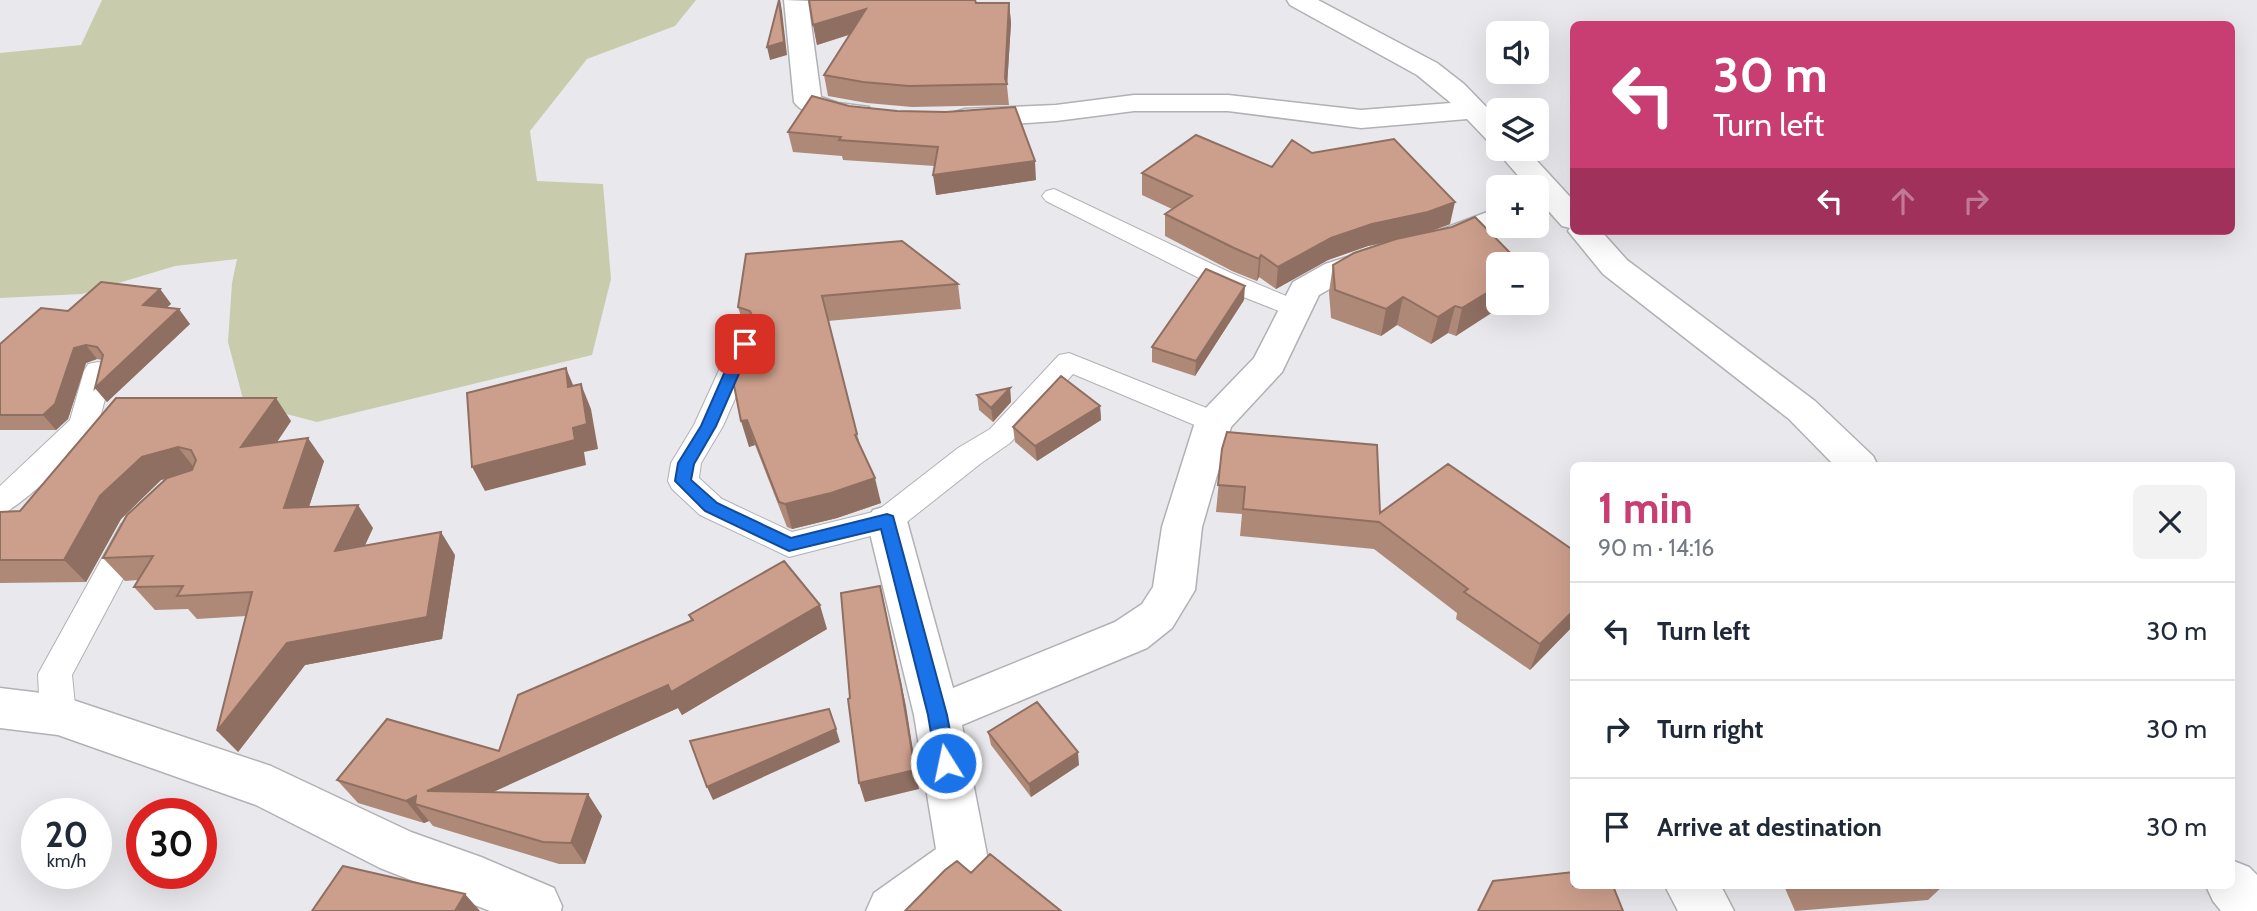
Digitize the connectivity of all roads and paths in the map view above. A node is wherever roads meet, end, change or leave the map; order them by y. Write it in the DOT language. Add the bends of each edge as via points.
graph roads {
  1 [pos="1299,0"];
  2 [pos="796,1"];
  3 [pos="1475,110"];
  4 [pos="888,116"];
  5 [pos="941,118"];
  6 [pos="1486,122"];
  7 [pos="1054,196"];
  8 [pos="1549,202"];
  9 [pos="1570,217"];
  10 [pos="1486,222"];
  11 [pos="1587,235"];
  12 [pos="1294,309"];
  13 [pos="745,344"];
  14 [pos="97,371"];
  15 [pos="1214,422"];
  16 [pos="1855,462"];
  17 [pos="0,503"];
  18 [pos="154,509"];
  19 [pos="887,521"];
  20 [pos="0,708"];
  21 [pos="58,715"];
  22 [pos="937,715"];
  23 [pos="2235,888"];
  24 [pos="1693,889"];
  25 [pos="535,911"];
  26 [pos="892,911"];
  27 [pos="1708,911"];
  28 [pos="2255,911"];
  1 -- 3 [label="street" via="1427,69"];
  2 -- 4 [label="street" via="808,102 834,111"];
  3 -- 5 [label="street" via="1360,119 1228,103 1134,103 1056,113"];
  3 -- 6 [label="street"];
  7 -- 12 [label="lane" via="1222,279"];
  8 -- 9 [label="street"];
  10 -- 12 [label="street" via="1434,244 1337,271 1305,289"];
  11 -- 16 [label="street" via="1615,267 1802,410"];
  12 -- 15 [label="street" via="1269,363"];
  13 -- 19 [label="lane" via="686,463 683,481 711,507 789,545"];
  14 -- 17 [label="lane" via="83,424"];
  15 -- 19 [label="lane" via="1069,362 1000,436"];
  15 -- 22 [label="street" via="1182,527 1174,590 1157,616 1131,635"];
  18 -- 21 [label="lane" via="134,528 55,674"];
  19 -- 22 [label="street"];
  20 -- 21 [label="street"];
  21 -- 25 [label="street" via="271,788 398,851 536,906"];
  22 -- 26 [label="street" via="963,860"];
  23 -- 28 [label="street"];
  24 -- 27 [label="street"];
}
